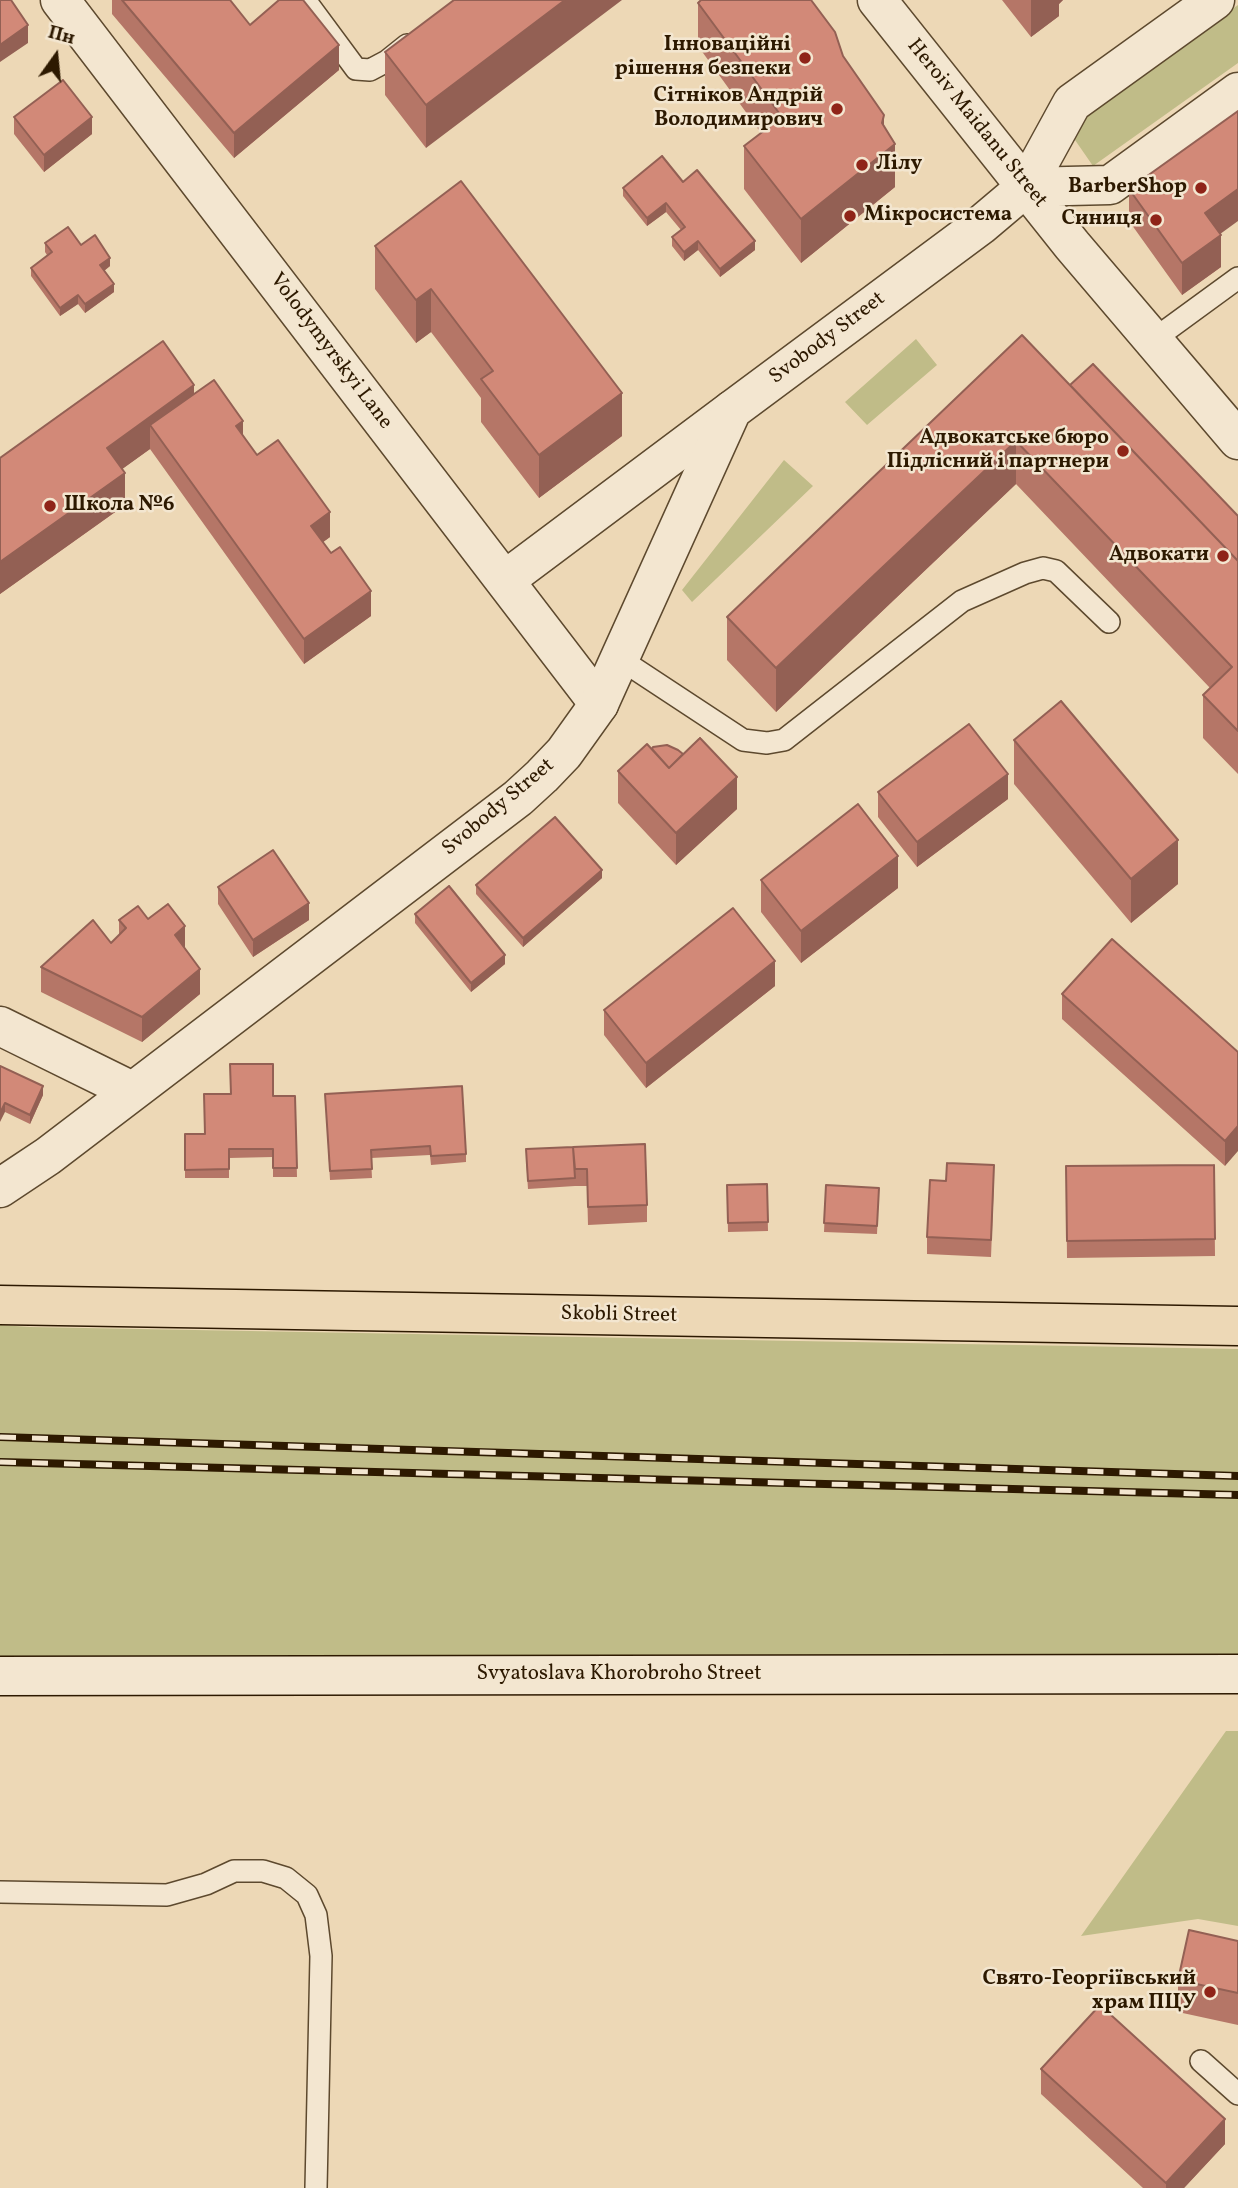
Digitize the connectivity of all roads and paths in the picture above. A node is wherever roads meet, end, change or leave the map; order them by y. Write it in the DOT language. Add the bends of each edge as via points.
graph roads {
  1 [pos="60,0"];
  2 [pos="305,0"];
  3 [pos="877,0"];
  4 [pos="1215,0"];
  5 [pos="419,35"];
  6 [pos="1238,92"];
  7 [pos="1026,187"];
  8 [pos="1238,278"];
  9 [pos="1153,340"];
  10 [pos="732,410"];
  11 [pos="1238,440"];
  12 [pos="505,580"];
  13 [pos="1109,622"];
  14 [pos="620,659"];
  15 [pos="599,704"];
  16 [pos="0,1027"];
  17 [pos="132,1091"];
  18 [pos="0,1188"];
  19 [pos="0,1305"];
  20 [pos="1238,1326"];
  21 [pos="1238,1674"];
  22 [pos="0,1676"];
  23 [pos="0,1892"];
  24 [pos="1201,2061"];
  25 [pos="1238,2094"];
  26 [pos="316,2188"];
  1 -- 12 [label="street, Volodymyrskyi Lane"];
  2 -- 5 [label="lane" via="356,69 370,70 387,61"];
  3 -- 7 [label="street, Heroiv Maidanu Street"];
  4 -- 7 [label="street, Svobody Street" via="1072,103"];
  6 -- 7 [label="street" via="1110,185"];
  7 -- 9 [label="street, Heroiv Maidanu Street"];
  7 -- 10 [label="street, Svobody Street"];
  8 -- 9 [label="lane"];
  9 -- 11 [label="street, Heroiv Maidanu Street"];
  10 -- 12 [label="street"];
  10 -- 14 [label="street, Svobody Street"];
  12 -- 15 [label="street, Volodymyrskyi Lane"];
  13 -- 14 [label="lane" via="1056,571 1043,568 1025,573 962,601 784,740 767,743 743,740"];
  14 -- 15 [label="street, Svobody Street"];
  15 -- 17 [label="street, Svobody Street" via="564,753 518,797"];
  16 -- 17 [label="street"];
  17 -- 18 [label="street, Svobody Street"];
  19 -- 20 [label="main road, Skobli Street"];
  21 -- 22 [label="street, Svyatoslava Khorobroho Street"];
  23 -- 26 [label="lane" via="167,1895 234,1871 263,1871 286,1878 307,1895 316,1915 321,1956"];
  24 -- 25 [label="lane"];
}
